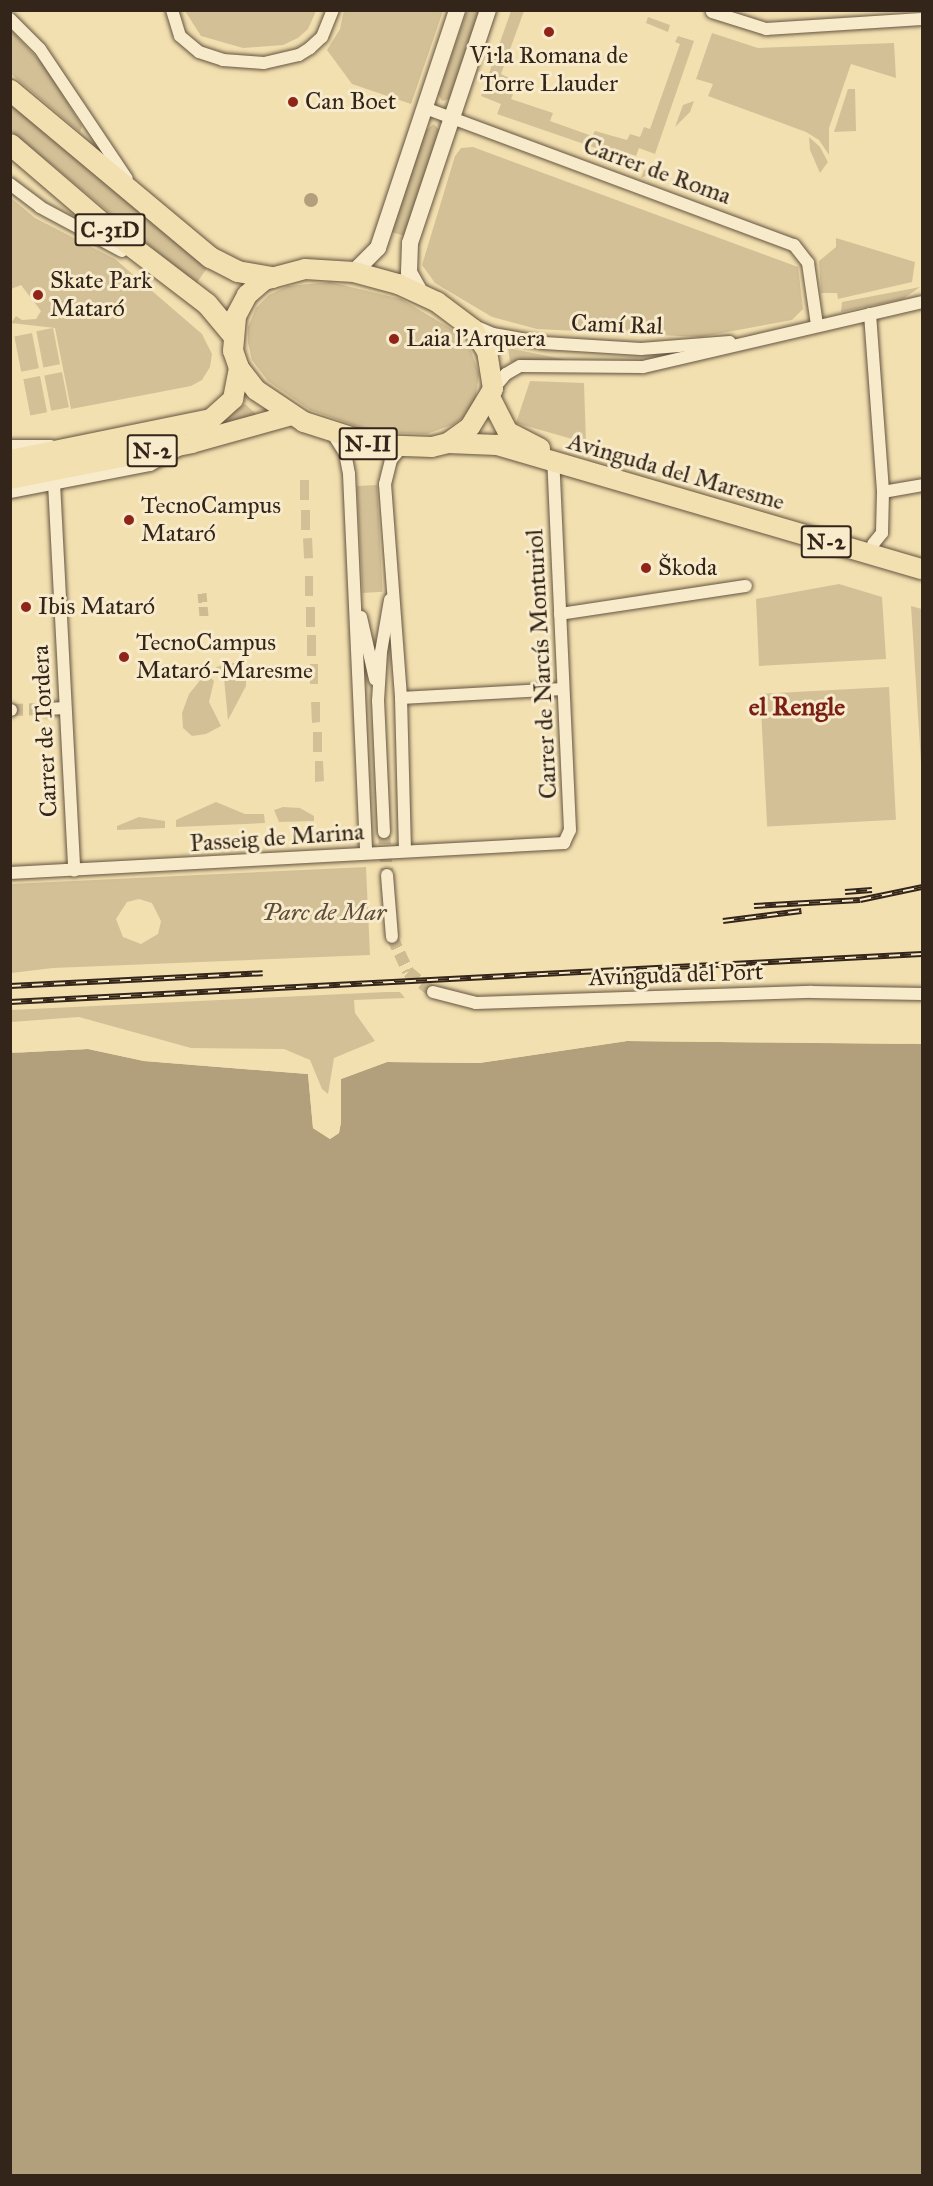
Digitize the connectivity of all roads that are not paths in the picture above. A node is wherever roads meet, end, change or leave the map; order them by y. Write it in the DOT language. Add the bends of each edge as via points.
graph roads {
  1 [pos="172,10"];
  2 [pos="333,10"];
  3 [pos="457,10"];
  4 [pos="488,10"];
  5 [pos="712,12"];
  6 [pos="10,19"];
  7 [pos="922,19"];
  8 [pos="10,90"];
  9 [pos="425,108"];
  10 [pos="452,117"];
  11 [pos="10,144"];
  12 [pos="10,184"];
  13 [pos="157,214"];
  14 [pos="354,272"];
  15 [pos="271,276"];
  16 [pos="177,282"];
  17 [pos="421,294"];
  18 [pos="922,302"];
  19 [pos="870,314"];
  20 [pos="465,321"];
  21 [pos="817,325"];
  22 [pos="232,333"];
  23 [pos="770,337"];
  24 [pos="239,368"];
  25 [pos="492,393"];
  26 [pos="292,415"];
  27 [pos="333,434"];
  28 [pos="191,443"];
  29 [pos="448,443"];
  30 [pos="10,446"];
  31 [pos="401,448"];
  32 [pos="70,449"];
  33 [pos="10,460"];
  34 [pos="553,462"];
  35 [pos="10,479"];
  36 [pos="54,483"];
  37 [pos="922,485"];
  38 [pos="10,492"];
  39 [pos="883,492"];
  40 [pos="873,544"];
  41 [pos="922,557"];
  42 [pos="922,569"];
  43 [pos="746,586"];
  44 [pos="391,596"];
  45 [pos="355,597"];
  46 [pos="561,614"];
  47 [pos="563,689"];
  48 [pos="400,698"];
  49 [pos="378,701"];
  50 [pos="65,708"];
  51 [pos="47,709"];
  52 [pos="384,832"];
  53 [pos="546,847"];
  54 [pos="405,851"];
  55 [pos="366,854"];
  56 [pos="74,870"];
  57 [pos="10,873"];
  58 [pos="387,875"];
  59 [pos="392,937"];
  60 [pos="433,992"];
  61 [pos="922,994"];
  1 -- 2 [label="street" via="180,36 211,56 264,63 299,55 310,48 322,38"];
  3 -- 9 [label="street"];
  4 -- 10 [label="street"];
  5 -- 7 [label="street" via="766,29"];
  6 -- 13 [label="street" via="40,49 97,137"];
  8 -- 13 [label="highway, C-31D"];
  9 -- 10 [label="street, Carrer de Roma"];
  9 -- 14 [label="street" via="378,248"];
  10 -- 17 [label="street" via="408,254 409,272"];
  10 -- 21 [label="street, Carrer de Roma" via="794,245 807,263"];
  11 -- 16 [label="highway, C-31D"];
  12 -- 16 [label="street" via="53,215 102,238 153,272"];
  13 -- 15 [label="highway, C-31D" via="217,262 249,275"];
  14 -- 15 [label="main road" via="305,270"];
  14 -- 17 [label="main road"];
  15 -- 22 [label="main road" via="247,295"];
  16 -- 22 [label="highway" via="214,310"];
  17 -- 20 [label="main road"];
  18 -- 19 [label="street, Camí Ral"];
  19 -- 21 [label="street, Camí Ral"];
  19 -- 39 [label="street"];
  20 -- 23 [label="street, Camí Ral" via="520,340 641,349"];
  20 -- 25 [label="main road, Avinguda del Maresme" via="488,351"];
  21 -- 23 [label="street, Camí Ral"];
  22 -- 24 [label="main road, N-II"];
  23 -- 25 [label="street, Camí Ral" via="643,367 520,366 506,374"];
  24 -- 26 [label="main road, N-II" via="256,390"];
  24 -- 32 [label="main road, N-2" via="235,395 211,419"];
  25 -- 29 [label="main road" via="470,427"];
  25 -- 40 [label="main road, Avinguda del Maresme / N-2" via="508,432 529,444"];
  26 -- 27 [label="main road, N-II"];
  26 -- 28 [label="main road, N-2"];
  27 -- 31 [label="main road, N-II"];
  27 -- 45 [label="street" via="348,461"];
  28 -- 35 [label="main road, N-2"];
  28 -- 36 [label="street" via="164,461"];
  29 -- 31 [label="main road, N-II"];
  29 -- 34 [label="main road, Avinguda del Maresme / N-2" via="497,445"];
  30 -- 32 [label="street"];
  31 -- 44 [label="street" via="389,464 385,484"];
  32 -- 33 [label="main road, N-2"];
  34 -- 42 [label="main road, Avinguda del Maresme / N-2"];
  34 -- 46 [label="street, Carrer de Narcís Monturiol"];
  36 -- 38 [label="street"];
  36 -- 50 [label="street, Carrer de Tordera"];
  37 -- 39 [label="street"];
  39 -- 40 [label="street" via="882,533"];
  40 -- 41 [label="main road, Avinguda del Maresme / N-2"];
  43 -- 46 [label="street"];
  44 -- 48 [label="street" via="396,616"];
  44 -- 49 [label="street" via="381,652"];
  45 -- 49 [label="street"];
  45 -- 55 [label="street"];
  46 -- 47 [label="street, Carrer de Narcís Monturiol"];
  47 -- 48 [label="street"];
  47 -- 53 [label="street, Carrer de Narcís Monturiol" via="570,830 564,843"];
  48 -- 54 [label="street"];
  49 -- 52 [label="street"];
  50 -- 51 [label="street"];
  50 -- 56 [label="street, Carrer de Tordera"];
  53 -- 54 [label="street, Passeig de Marina"];
  54 -- 55 [label="street, Passeig de Marina"];
  55 -- 56 [label="street, Passeig de Marina"];
  56 -- 57 [label="street, Passeig de Marina"];
  58 -- 59 [label="street"];
  60 -- 61 [label="street, Avinguda del Port" via="476,1004 812,992"];
}
